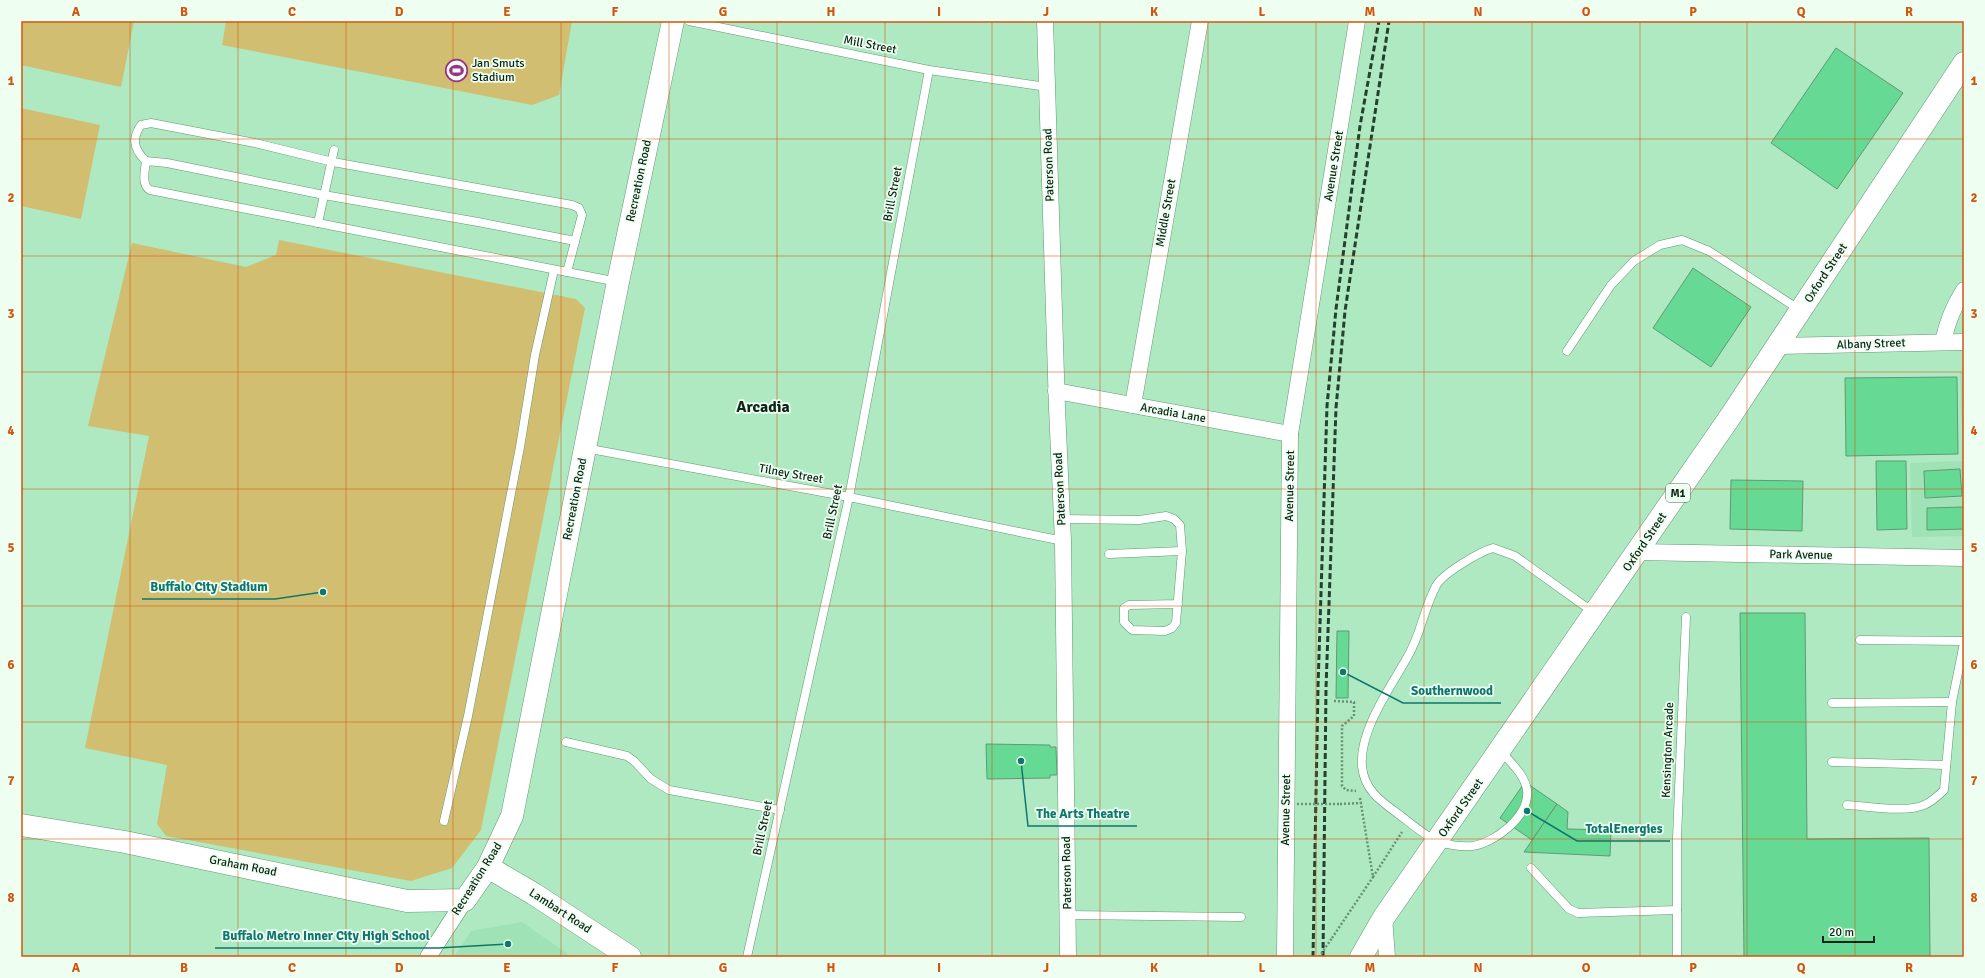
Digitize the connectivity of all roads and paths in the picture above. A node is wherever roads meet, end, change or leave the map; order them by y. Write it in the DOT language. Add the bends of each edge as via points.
graph roads {
  1 [pos="673,21"];
  2 [pos="689,21"];
  3 [pos="1045,21"];
  4 [pos="1200,21"];
  5 [pos="1357,21"];
  6 [pos="1964,63"];
  7 [pos="929,70"];
  8 [pos="1046,87"];
  9 [pos="334,150"];
  10 [pos="146,161"];
  11 [pos="333,162"];
  12 [pos="324,195"];
  13 [pos="318,223"];
  14 [pos="575,241"];
  15 [pos="554,270"];
  16 [pos="567,272"];
  17 [pos="618,282"];
  18 [pos="1964,290"];
  19 [pos="1801,310"];
  20 [pos="1944,342"];
  21 [pos="1964,342"];
  22 [pos="1778,346"];
  23 [pos="1567,351"];
  24 [pos="1056,391"];
  25 [pos="1133,405"];
  26 [pos="1290,434"];
  27 [pos="585,448"];
  28 [pos="849,497"];
  29 [pos="1062,519"];
  30 [pos="1062,541"];
  31 [pos="1182,552"];
  32 [pos="1637,552"];
  33 [pos="1109,554"];
  34 [pos="1964,558"];
  35 [pos="1178,604"];
  36 [pos="1596,613"];
  37 [pos="1686,617"];
  38 [pos="1860,640"];
  39 [pos="1964,642"];
  40 [pos="1334,701"];
  41 [pos="1952,702"];
  42 [pos="1832,703"];
  43 [pos="566,742"];
  44 [pos="1500,751"];
  45 [pos="1832,762"];
  46 [pos="1946,765"];
  47 [pos="1361,803"];
  48 [pos="1297,804"];
  49 [pos="1846,805"];
  50 [pos="780,810"];
  51 [pos="444,821"];
  52 [pos="1409,822"];
  53 [pos="21,825"];
  54 [pos="1438,842"];
  55 [pos="488,867"];
  56 [pos="1531,868"];
  57 [pos="1373,877"];
  58 [pos="464,900"];
  59 [pos="1677,910"];
  60 [pos="1068,915"];
  61 [pos="1241,917"];
  62 [pos="1384,917"];
  63 [pos="428,957"];
  64 [pos="630,957"];
  65 [pos="747,957"];
  66 [pos="1068,957"];
  67 [pos="1285,957"];
  68 [pos="1319,957"];
  69 [pos="1361,957"];
  70 [pos="1387,957"];
  71 [pos="1677,957"];
  1 -- 17 [label="street, Recreation Road"];
  2 -- 7 [label="lane, Mill Street"];
  3 -- 8 [label="street, Paterson Road"];
  4 -- 25 [label="street, Middle Street"];
  5 -- 26 [label="street, Avenue Street"];
  6 -- 19 [label="street, Oxford Street / M1"];
  7 -- 8 [label="lane, Mill Street"];
  7 -- 28 [label="lane, Brill Street"];
  8 -- 24 [label="street, Paterson Road"];
  9 -- 11 [label="lane"];
  10 -- 11 [label="lane" via="135,147 135,136 141,125 150,123 255,143"];
  10 -- 12 [label="lane"];
  10 -- 13 [label="lane" via="145,181 150,190"];
  11 -- 12 [label="lane"];
  11 -- 14 [label="lane" via="572,205 579,208 582,215"];
  12 -- 13 [label="lane"];
  12 -- 14 [label="lane"];
  13 -- 15 [label="lane"];
  14 -- 16 [label="lane"];
  15 -- 16 [label="lane"];
  15 -- 51 [label="lane" via="535,355 520,448 471,700"];
  16 -- 17 [label="lane"];
  17 -- 27 [label="street, Recreation Road"];
  18 -- 20 [label="street" via="1946,324"];
  19 -- 22 [label="street, Oxford Street / M1"];
  19 -- 23 [label="lane" via="1709,251 1682,240 1660,245 1634,261 1611,284"];
  20 -- 21 [label="street, Albany Street"];
  20 -- 22 [label="street, Albany Street"];
  22 -- 32 [label="street, Oxford Street / M1"];
  24 -- 25 [label="street, Arcadia Lane"];
  24 -- 29 [label="street, Paterson Road"];
  25 -- 26 [label="street, Arcadia Lane"];
  26 -- 67 [label="street, Avenue Street"];
  27 -- 28 [label="lane, Tilney Street"];
  27 -- 55 [label="street, Recreation Road" via="512,816"];
  28 -- 30 [label="lane, Tilney Street"];
  28 -- 50 [label="lane, Brill Street"];
  29 -- 30 [label="street, Paterson Road"];
  29 -- 31 [label="lane" via="1139,520 1166,516 1180,525"];
  30 -- 60 [label="street, Paterson Road"];
  31 -- 33 [label="lane"];
  31 -- 35 [label="lane"];
  32 -- 34 [label="street, Park Avenue"];
  32 -- 36 [label="street, Oxford Street / M1"];
  35 -- 35 [label="lane" via="1176,623 1172,628 1132,630 1124,622 1126,606"];
  36 -- 44 [label="street, Oxford Street / M1"];
  36 -- 52 [label="lane" via="1516,556 1493,548 1471,557 1437,584 1416,642 1370,725 1363,749 1362,766 1366,784 1382,802"];
  37 -- 59 [label="lane, Kensington Arcade" via="1677,838"];
  38 -- 39 [label="lane"];
  39 -- 41 [label="lane"];
  40 -- 47 [label="path" via="1354,702 1354,716 1342,726 1342,786 1346,790 1355,790 1360,794"];
  41 -- 42 [label="lane"];
  41 -- 46 [label="lane"];
  43 -- 50 [label="lane" via="627,756 651,779 669,790"];
  44 -- 54 [label="street, Oxford Street / M1"];
  44 -- 54 [label="lane" via="1520,773 1527,790 1524,807 1518,818 1502,833 1473,846"];
  45 -- 46 [label="lane"];
  46 -- 49 [label="lane" via="1944,790 1936,799 1924,806 1911,809"];
  47 -- 48 [label="path, bridge"];
  47 -- 57 [label="path"];
  50 -- 65 [label="lane, Brill Street"];
  52 -- 54 [label="lane"];
  52 -- 57 [label="path"];
  53 -- 58 [label="street, Graham Road" via="132,844 407,901"];
  54 -- 62 [label="street, Oxford Street / M1"];
  55 -- 58 [label="street, Recreation Road"];
  55 -- 64 [label="street, Lambart Road"];
  56 -- 59 [label="lane" via="1569,909 1578,913"];
  57 -- 68 [label="path, bridge"];
  58 -- 63 [label="street, Recreation Road"];
  59 -- 71 [label="lane, Kensington Arcade"];
  60 -- 61 [label="lane"];
  60 -- 66 [label="street, Paterson Road"];
  62 -- 69 [label="street, Oxford Street / M1"];
  62 -- 70 [label="street"];
}
